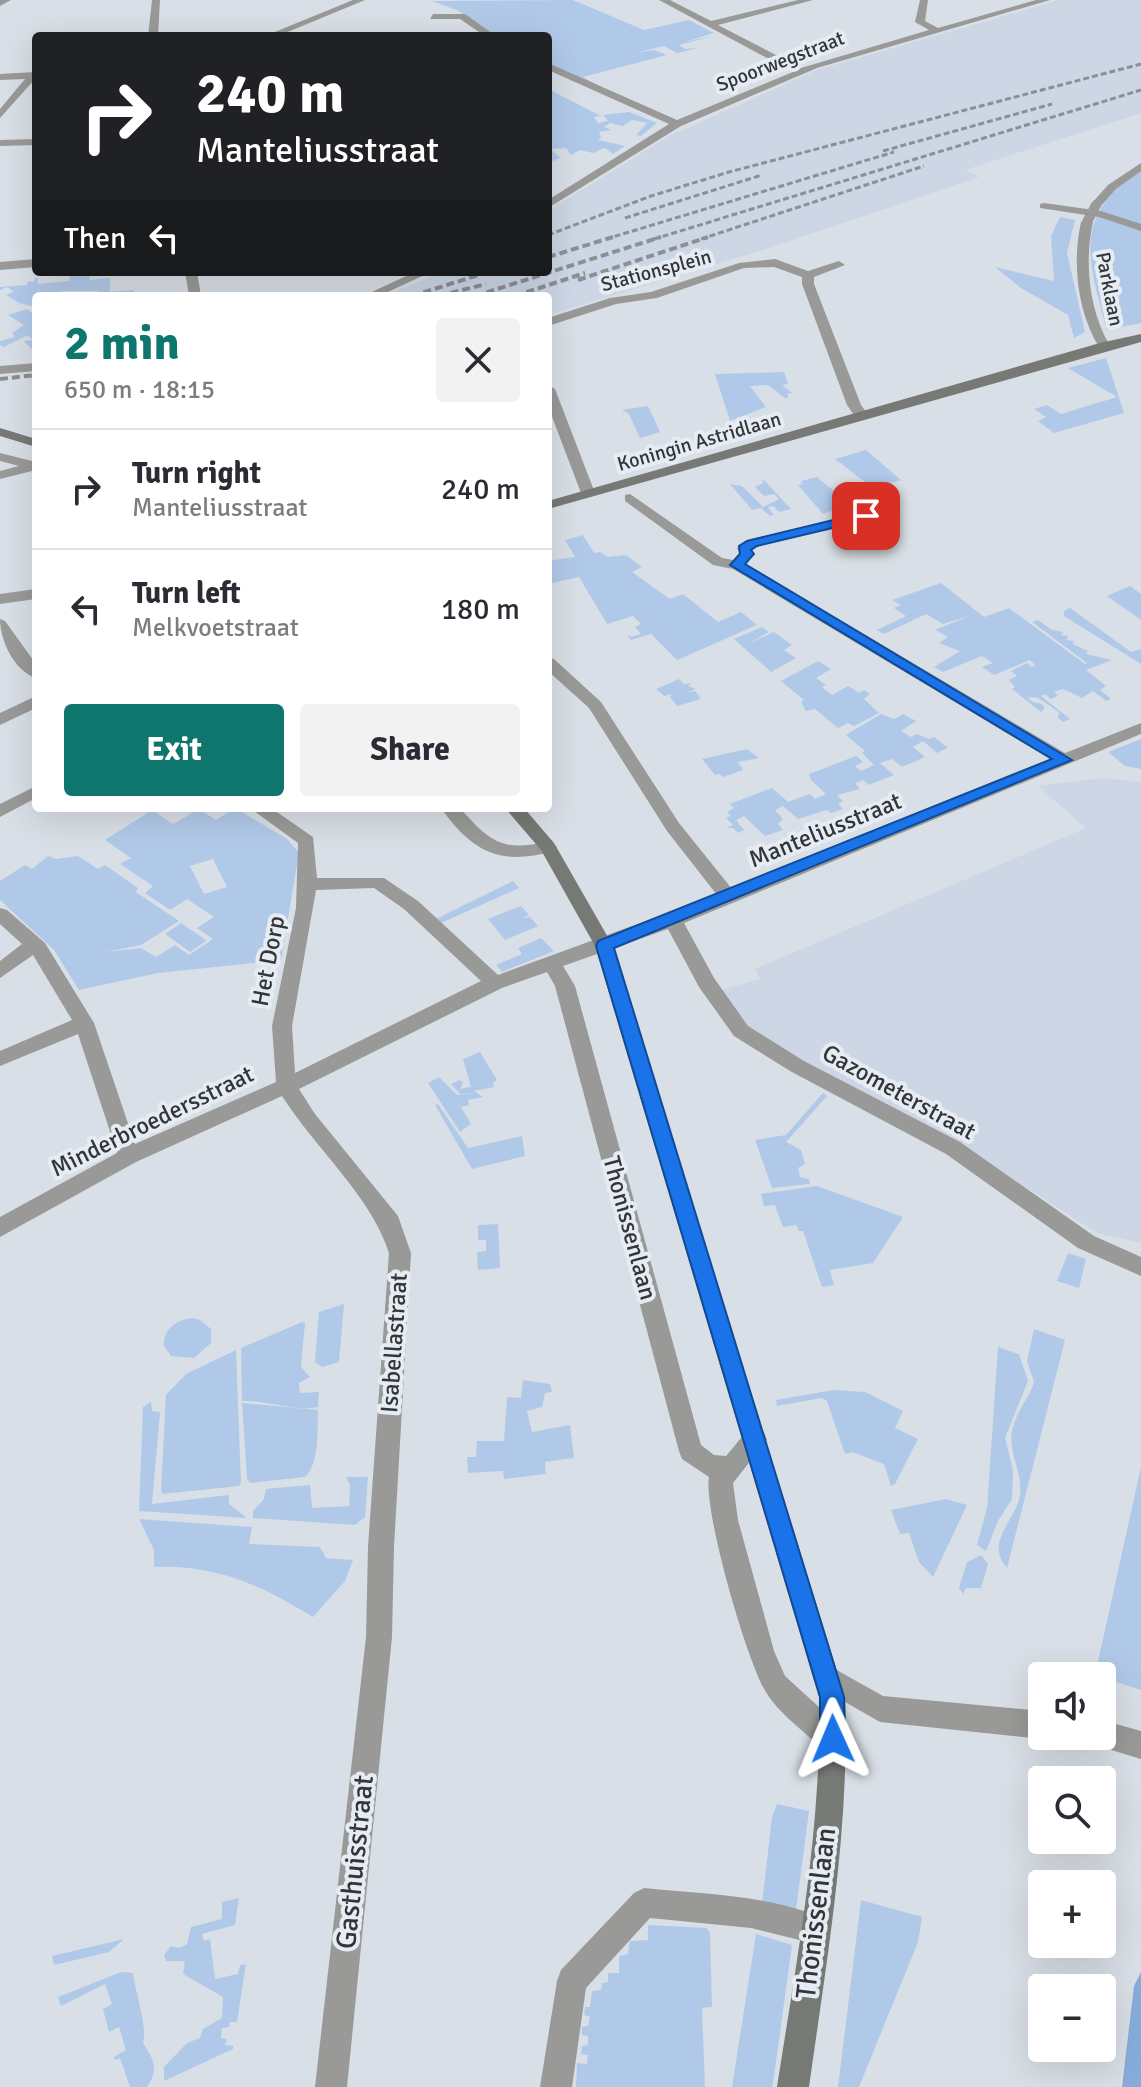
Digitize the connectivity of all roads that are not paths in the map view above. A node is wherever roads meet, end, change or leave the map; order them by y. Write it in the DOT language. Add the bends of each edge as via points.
graph roads {
  1 [pos="7,0"];
  2 [pos="156,0"];
  3 [pos="361,0"];
  4 [pos="663,0"];
  5 [pos="809,0"];
  6 [pos="924,0"];
  7 [pos="1046,0"];
  8 [pos="0,3"];
  9 [pos="433,17"];
  10 [pos="712,24"];
  11 [pos="937,31"];
  12 [pos="153,32"];
  13 [pos="280,32"];
  14 [pos="485,32"];
  15 [pos="552,68"];
  16 [pos="801,72"];
  17 [pos="32,76"];
  18 [pos="0,77"];
  19 [pos="32,78"];
  20 [pos="0,115"];
  21 [pos="677,124"];
  22 [pos="32,142"];
  23 [pos="0,143"];
  24 [pos="1141,166"];
  25 [pos="552,202"];
  26 [pos="1044,206"];
  27 [pos="1141,228"];
  28 [pos="32,263"];
  29 [pos="839,265"];
  30 [pos="0,266"];
  31 [pos="808,275"];
  32 [pos="416,276"];
  33 [pos="378,292"];
  34 [pos="552,321"];
  35 [pos="1141,331"];
  36 [pos="1141,338"];
  37 [pos="1111,344"];
  38 [pos="32,367"];
  39 [pos="0,370"];
  40 [pos="552,399"];
  41 [pos="861,415"];
  42 [pos="0,432"];
  43 [pos="32,442"];
  44 [pos="0,457"];
  45 [pos="32,465"];
  46 [pos="32,467"];
  47 [pos="0,475"];
  48 [pos="588,493"];
  49 [pos="630,498"];
  50 [pos="552,504"];
  51 [pos="866,516"];
  52 [pos="737,565"];
  53 [pos="32,595"];
  54 [pos="0,599"];
  55 [pos="0,624"];
  56 [pos="552,666"];
  57 [pos="32,669"];
  58 [pos="32,703"];
  59 [pos="0,720"];
  60 [pos="1141,728"];
  61 [pos="1064,760"];
  62 [pos="32,793"];
  63 [pos="0,811"];
  64 [pos="265,812"];
  65 [pos="454,812"];
  66 [pos="517,812"];
  67 [pos="548,847"];
  68 [pos="310,884"];
  69 [pos="729,897"];
  70 [pos="0,914"];
  71 [pos="673,920"];
  72 [pos="34,944"];
  73 [pos="604,946"];
  74 [pos="552,963"];
  75 [pos="0,971"];
  76 [pos="495,983"];
  77 [pos="84,1023"];
  78 [pos="0,1059"];
  79 [pos="286,1086"];
  80 [pos="129,1156"];
  81 [pos="0,1228"];
  82 [pos="1141,1267"];
  83 [pos="755,1440"];
  84 [pos="732,1467"];
  85 [pos="379,1637"];
  86 [pos="826,1677"];
  87 [pos="1028,1724"];
  88 [pos="1116,1738"];
  89 [pos="833,1739"];
  90 [pos="1141,1745"];
  91 [pos="816,1929"];
  92 [pos="331,2087"];
  93 [pos="556,2087"];
  94 [pos="793,2087"];
  1 -- 8 [label="street"];
  2 -- 12 [label="street"];
  3 -- 13 [label="street"];
  4 -- 10 [label="street"];
  5 -- 10 [label="street"];
  6 -- 11 [label="street" via="920,22"];
  7 -- 11 [label="street, Spoorwegstraat"];
  9 -- 14 [label="street" via="462,16"];
  10 -- 16 [label="street"];
  11 -- 16 [label="street, Spoorwegstraat"];
  15 -- 21 [label="street"];
  16 -- 21 [label="street, Spoorwegstraat"];
  17 -- 18 [label="street"];
  19 -- 20 [label="street"];
  21 -- 25 [label="street, Spoorwegstraat"];
  22 -- 23 [label="street"];
  24 -- 37 [label="street, Parklaan, bridge" via="1096,205 1081,240 1095,333"];
  26 -- 27 [label="street" via="1101,214"];
  28 -- 30 [label="street"];
  29 -- 31 [label="street"];
  31 -- 34 [label="street, Stationsplein" via="777,259 743,265"];
  31 -- 41 [label="street"];
  32 -- 33 [label="street"];
  35 -- 37 [label="main road"];
  36 -- 37 [label="main road"];
  37 -- 41 [label="main road, Koningin Astridlaan"];
  38 -- 39 [label="street"];
  40 -- 48 [label="street"];
  41 -- 48 [label="main road, Koningin Astridlaan"];
  42 -- 43 [label="main road"];
  44 -- 45 [label="street"];
  46 -- 47 [label="street"];
  48 -- 50 [label="main road, Koningin Astridlaan"];
  49 -- 52 [label="street" via="718,562"];
  51 -- 52 [label="street" via="752,543"];
  52 -- 61 [label="street"];
  53 -- 54 [label="street"];
  55 -- 57 [label="street"];
  56 -- 69 [label="street" via="595,705 673,827"];
  58 -- 59 [label="street"];
  60 -- 61 [label="street, Manteliusstraat"];
  61 -- 69 [label="street, Manteliusstraat"];
  62 -- 63 [label="street"];
  64 -- 68 [label="street, Het Dorp" via="307,841"];
  65 -- 67 [label="street" via="482,844 502,852 525,855"];
  66 -- 67 [label="main road, Thonissenlaan"];
  67 -- 73 [label="main road, Thonissenlaan"];
  68 -- 76 [label="street" via="378,882 411,905"];
  68 -- 79 [label="street, Het Dorp" via="282,1022"];
  69 -- 71 [label="street, Manteliusstraat"];
  70 -- 72 [label="street"];
  71 -- 73 [label="street, Manteliusstraat"];
  71 -- 82 [label="street, Gazometerstraat" via="706,982 741,1031 953,1148 1086,1242"];
  72 -- 75 [label="street"];
  72 -- 77 [label="street"];
  73 -- 74 [label="street"];
  73 -- 83 [label="main road, Thonissenlaan"];
  74 -- 76 [label="street"];
  74 -- 84 [label="street, Thonissenlaan" via="565,986 691,1451 709,1466"];
  76 -- 79 [label="street"];
  77 -- 78 [label="street"];
  77 -- 80 [label="street"];
  79 -- 80 [label="street, Minderbroedersstraat"];
  79 -- 85 [label="street, Isabellastraat" via="390,1222 400,1253"];
  80 -- 81 [label="street, Minderbroedersstraat"];
  83 -- 84 [label="street"];
  83 -- 86 [label="main road, Thonissenlaan"];
  84 -- 89 [label="street" via="720,1480 725,1520 761,1653 776,1685"];
  85 -- 92 [label="street, Gasthuisstraat"];
  86 -- 87 [label="street" via="880,1709"];
  86 -- 89 [label="main road, Thonissenlaan"];
  88 -- 90 [label="street"];
  89 -- 91 [label="main road, Thonissenlaan"];
  91 -- 93 [label="street" via="751,1913 644,1903 572,1981"];
  91 -- 94 [label="main road, Thonissenlaan"];
}
